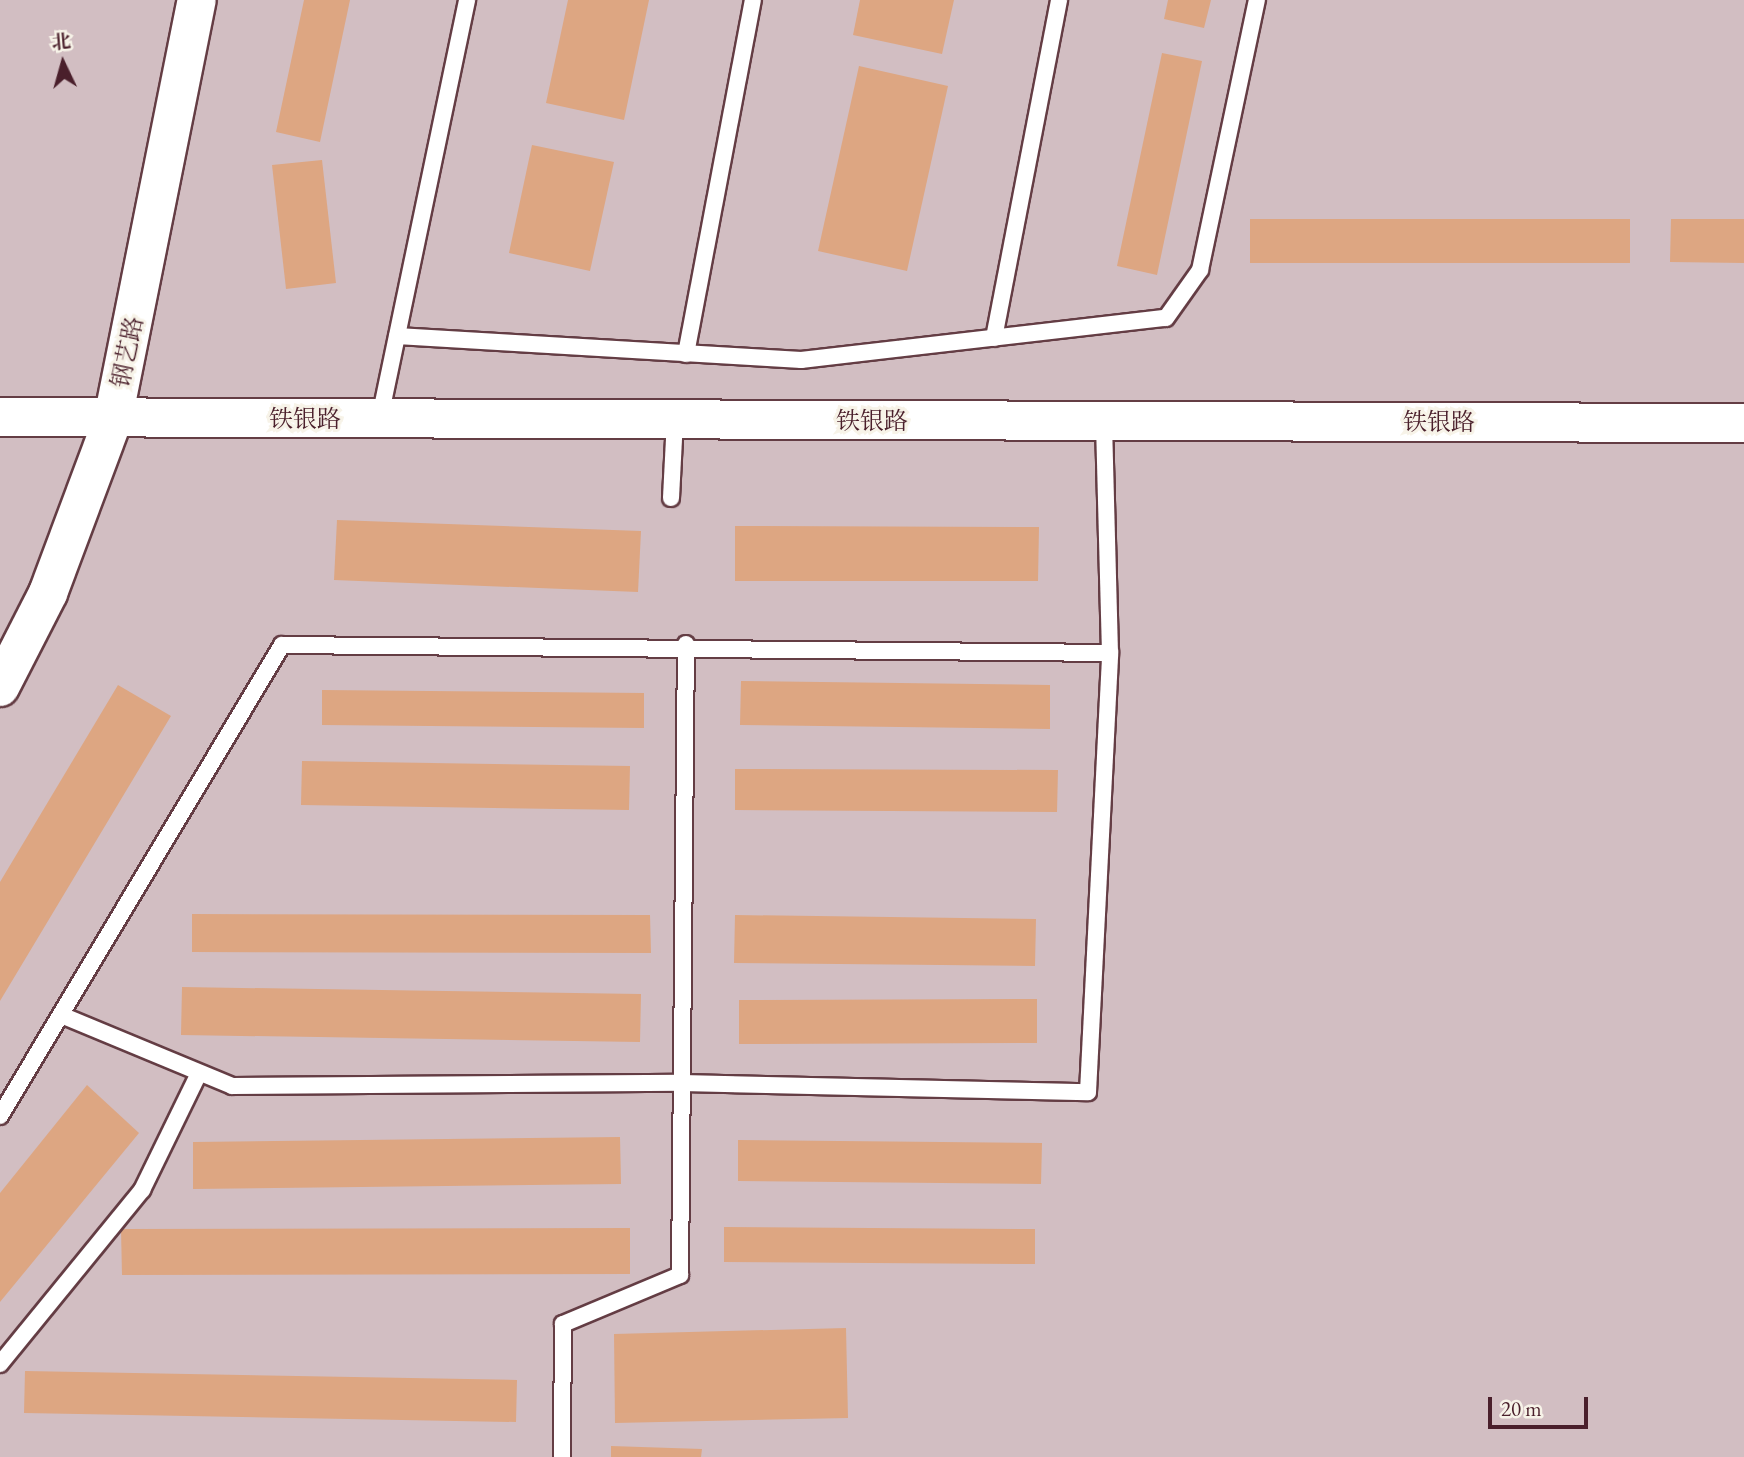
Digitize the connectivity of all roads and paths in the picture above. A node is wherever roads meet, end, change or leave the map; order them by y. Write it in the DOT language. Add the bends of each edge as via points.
graph roads {
  1 [pos="197,0"];
  2 [pos="467,0"];
  3 [pos="753,0"];
  4 [pos="1059,0"];
  5 [pos="1257,0"];
  6 [pos="397,336"];
  7 [pos="994,338"];
  8 [pos="686,354"];
  9 [pos="0,417"];
  10 [pos="113,419"];
  11 [pos="380,420"];
  12 [pos="674,420"];
  13 [pos="1104,422"];
  14 [pos="1744,423"];
  15 [pos="671,498"];
  16 [pos="687,644"];
  17 [pos="1110,653"];
  18 [pos="0,687"];
  19 [pos="61,1015"];
  20 [pos="199,1073"];
  21 [pos="682,1083"];
  22 [pos="0,1116"];
  23 [pos="0,1364"];
  24 [pos="562,1457"];
  1 -- 10 [label="main road, 钢艺路"];
  2 -- 6 [label="lane"];
  3 -- 8 [label="lane"];
  4 -- 7 [label="lane"];
  5 -- 7 [label="lane" via="1200,270 1166,318"];
  6 -- 8 [label="lane"];
  6 -- 11 [label="lane"];
  7 -- 8 [label="lane" via="801,360"];
  9 -- 10 [label="main road, 铁银路"];
  10 -- 11 [label="main road, 铁银路"];
  10 -- 18 [label="main road, 钢艺路" via="48,593"];
  11 -- 12 [label="main road, 铁银路"];
  12 -- 13 [label="main road, 铁银路"];
  12 -- 15 [label="lane"];
  13 -- 14 [label="main road, 铁银路"];
  13 -- 17 [label="lane"];
  16 -- 17 [label="lane"];
  16 -- 19 [label="lane" via="282,645"];
  16 -- 21 [label="lane"];
  17 -- 21 [label="lane" via="1088,1093"];
  19 -- 20 [label="lane"];
  19 -- 22 [label="lane"];
  20 -- 21 [label="lane" via="232,1086"];
  20 -- 23 [label="lane" via="142,1190"];
  21 -- 24 [label="lane" via="680,1275 563,1324"];
}
